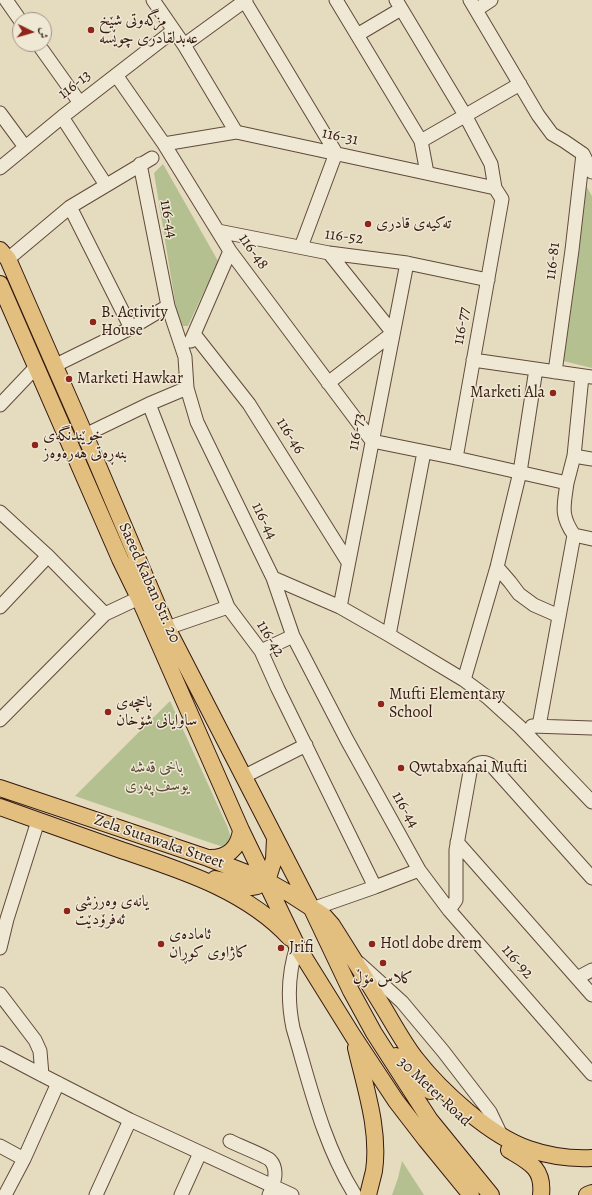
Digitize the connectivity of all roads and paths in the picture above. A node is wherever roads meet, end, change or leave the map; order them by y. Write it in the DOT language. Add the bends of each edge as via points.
graph roads {
  1 [pos="6,0"];
  2 [pos="153,0"];
  3 [pos="245,0"];
  4 [pos="336,0"];
  5 [pos="491,0"];
  6 [pos="398,4"];
  7 [pos="473,5"];
  8 [pos="14,12"];
  9 [pos="173,31"];
  10 [pos="357,35"];
  11 [pos="184,45"];
  12 [pos="44,52"];
  13 [pos="116,75"];
  14 [pos="520,84"];
  15 [pos="80,103"];
  16 [pos="0,113"];
  17 [pos="465,115"];
  18 [pos="62,117"];
  19 [pos="236,132"];
  20 [pos="421,141"];
  21 [pos="164,144"];
  22 [pos="25,147"];
  23 [pos="336,153"];
  24 [pos="582,154"];
  25 [pos="0,168"];
  26 [pos="592,172"];
  27 [pos="427,173"];
  28 [pos="106,185"];
  29 [pos="495,188"];
  30 [pos="70,207"];
  31 [pos="218,231"];
  32 [pos="301,247"];
  33 [pos="230,251"];
  34 [pos="329,253"];
  35 [pos="4,254"];
  36 [pos="407,263"];
  37 [pos="488,280"];
  38 [pos="2,294"];
  39 [pos="168,306"];
  40 [pos="131,328"];
  41 [pos="393,333"];
  42 [pos="194,334"];
  43 [pos="185,357"];
  44 [pos="474,360"];
  45 [pos="54,366"];
  46 [pos="36,367"];
  47 [pos="536,369"];
  48 [pos="555,372"];
  49 [pos="587,376"];
  50 [pos="328,383"];
  51 [pos="187,388"];
  52 [pos="149,404"];
  53 [pos="0,405"];
  54 [pos="85,435"];
  55 [pos="372,441"];
  56 [pos="424,452"];
  57 [pos="574,456"];
  58 [pos="456,458"];
  59 [pos="592,459"];
  60 [pos="520,472"];
  61 [pos="567,483"];
  62 [pos="0,512"];
  63 [pos="574,535"];
  64 [pos="592,539"];
  65 [pos="135,553"];
  66 [pos="48,556"];
  67 [pos="120,559"];
  68 [pos="348,562"];
  69 [pos="497,567"];
  70 [pos="273,578"];
  71 [pos="139,598"];
  72 [pos="0,607"];
  73 [pos="228,607"];
  74 [pos="340,608"];
  75 [pos="105,614"];
  76 [pos="559,616"];
  77 [pos="167,628"];
  78 [pos="389,635"];
  79 [pos="293,636"];
  80 [pos="261,651"];
  81 [pos="464,680"];
  82 [pos="0,720"];
  83 [pos="539,726"];
  84 [pos="520,727"];
  85 [pos="592,728"];
  86 [pos="306,745"];
  87 [pos="243,777"];
  88 [pos="0,788"];
  89 [pos="592,802"];
  90 [pos="0,807"];
  91 [pos="72,813"];
  92 [pos="38,820"];
  93 [pos="241,830"];
  94 [pos="66,831"];
  95 [pos="275,838"];
  96 [pos="457,842"];
  97 [pos="208,858"];
  98 [pos="420,870"];
  99 [pos="188,873"];
  100 [pos="592,878"];
  101 [pos="267,881"];
  102 [pos="376,887"];
  103 [pos="312,909"];
  104 [pos="449,910"];
  105 [pos="3,918"];
  106 [pos="297,946"];
  107 [pos="0,948"];
  108 [pos="353,958"];
  109 [pos="592,970"];
  110 [pos="577,978"];
  111 [pos="0,994"];
  112 [pos="592,995"];
  113 [pos="374,1033"];
  114 [pos="353,1036"];
  115 [pos="0,1052"];
  116 [pos="592,1074"];
  117 [pos="42,1075"];
  118 [pos="58,1083"];
  119 [pos="130,1120"];
  120 [pos="501,1135"];
  121 [pos="230,1142"];
  122 [pos="0,1146"];
  123 [pos="200,1153"];
  124 [pos="592,1158"];
  125 [pos="24,1159"];
  126 [pos="271,1190"];
  127 [pos="592,1193"];
  128 [pos="5,1195"];
  129 [pos="96,1195"];
  130 [pos="180,1195"];
  131 [pos="292,1195"];
  132 [pos="355,1195"];
  133 [pos="368,1195"];
  134 [pos="471,1195"];
  135 [pos="491,1195"];
  136 [pos="541,1195"];
  137 [pos="587,1195"];
  1 -- 8 [label="street"];
  2 -- 9 [label="street"];
  3 -- 11 [label="street"];
  3 -- 23 [label="street"];
  4 -- 10 [label="street"];
  5 -- 7 [label="street"];
  6 -- 10 [label="street"];
  6 -- 17 [label="street"];
  7 -- 14 [label="street"];
  9 -- 11 [label="street"];
  9 -- 13 [label="street, 116-13"];
  10 -- 20 [label="street"];
  11 -- 19 [label="street"];
  12 -- 15 [label="street"];
  13 -- 15 [label="street, 116-13"];
  13 -- 21 [label="street, 116-48"];
  14 -- 17 [label="street"];
  14 -- 24 [label="street" via="552,134"];
  15 -- 18 [label="street, 116-13"];
  16 -- 22 [label="street"];
  17 -- 20 [label="street"];
  17 -- 29 [label="street" via="491,164"];
  18 -- 22 [label="street, 116-13"];
  18 -- 28 [label="street"];
  19 -- 21 [label="street, 116-31"];
  19 -- 23 [label="street, 116-31"];
  20 -- 27 [label="street"];
  21 -- 31 [label="street, 116-48"];
  22 -- 25 [label="street, 116-13"];
  23 -- 27 [label="street, 116-31"];
  23 -- 32 [label="street"];
  24 -- 26 [label="street"];
  24 -- 48 [label="street, 116-81"];
  27 -- 29 [label="street, 116-31"];
  28 -- 30 [label="street"];
  28 -- 39 [label="street, 116-44" via="146,161"];
  29 -- 37 [label="street, 116-77" via="502,199"];
  30 -- 35 [label="street"];
  30 -- 40 [label="street"];
  31 -- 32 [label="street, 116-52"];
  31 -- 33 [label="street, 116-48"];
  32 -- 34 [label="street, 116-52"];
  33 -- 42 [label="street"];
  33 -- 50 [label="street, 116-48"];
  34 -- 36 [label="street, 116-52"];
  34 -- 41 [label="street"];
  35 -- 45 [label="main road, Saeed Kaban Str. 20"];
  36 -- 37 [label="street, 116-52"];
  36 -- 41 [label="street, 116-73"];
  37 -- 44 [label="street, 116-77"];
  38 -- 46 [label="main road, Saeed Kaban Str. 20"];
  39 -- 40 [label="street"];
  39 -- 43 [label="street, 116-44"];
  40 -- 45 [label="street"];
  41 -- 50 [label="street"];
  41 -- 55 [label="street, 116-73"];
  42 -- 43 [label="street"];
  42 -- 68 [label="street, 116-46" via="249,404"];
  43 -- 51 [label="street, 116-44"];
  44 -- 47 [label="street"];
  44 -- 58 [label="street, 116-77"];
  45 -- 54 [label="main road, Saeed Kaban Str. 20"];
  46 -- 53 [label="street"];
  46 -- 67 [label="main road, Saeed Kaban Str. 20"];
  47 -- 48 [label="street"];
  47 -- 60 [label="street"];
  48 -- 49 [label="street"];
  49 -- 57 [label="street"];
  50 -- 55 [label="street, 116-48"];
  51 -- 52 [label="street"];
  51 -- 70 [label="street, 116-44" via="197,422"];
  52 -- 54 [label="street"];
  52 -- 73 [label="street, 116-42"];
  54 -- 65 [label="main road, Saeed Kaban Str. 20"];
  55 -- 56 [label="street"];
  55 -- 68 [label="street, 116-73"];
  56 -- 58 [label="street"];
  56 -- 78 [label="street"];
  57 -- 59 [label="street"];
  57 -- 61 [label="street"];
  58 -- 60 [label="street"];
  60 -- 61 [label="street"];
  60 -- 69 [label="street"];
  61 -- 63 [label="street" via="563,512 567,526"];
  62 -- 66 [label="street"];
  63 -- 64 [label="street"];
  63 -- 76 [label="street"];
  65 -- 67 [label="main road"];
  65 -- 77 [label="main road, Saeed Kaban Str. 20"];
  66 -- 72 [label="street"];
  66 -- 75 [label="street"];
  67 -- 71 [label="main road, Saeed Kaban Str. 20"];
  68 -- 74 [label="street, 116-73"];
  69 -- 76 [label="street" via="519,594 534,605"];
  69 -- 81 [label="street"];
  70 -- 74 [label="street"];
  70 -- 79 [label="street, 116-44"];
  71 -- 75 [label="street"];
  71 -- 93 [label="main road, Saeed Kaban Str. 20"];
  73 -- 77 [label="street"];
  73 -- 80 [label="street, 116-42"];
  74 -- 78 [label="street"];
  75 -- 82 [label="street"];
  76 -- 83 [label="street"];
  77 -- 87 [label="main road, Saeed Kaban Str. 20"];
  78 -- 81 [label="street"];
  79 -- 80 [label="street"];
  79 -- 98 [label="street, 116-44" via="347,740"];
  80 -- 86 [label="street, 116-42"];
  81 -- 84 [label="street"];
  83 -- 84 [label="street"];
  83 -- 85 [label="street"];
  84 -- 89 [label="street"];
  86 -- 87 [label="street"];
  86 -- 102 [label="street, 116-42"];
  87 -- 95 [label="main road, Saeed Kaban Str. 20"];
  88 -- 91 [label="main road, Zela Sutawaka Street"];
  90 -- 92 [label="main road, Zela Sutawaka Street"];
  91 -- 94 [label="main road"];
  91 -- 97 [label="main road, Zela Sutawaka Street"];
  92 -- 94 [label="main road, Zela Sutawaka Street"];
  92 -- 105 [label="street"];
  93 -- 97 [label="main road" via="234,849 222,857"];
  93 -- 101 [label="main road, Saeed Kaban Str. 20"];
  94 -- 99 [label="main road, Zela Sutawaka Street"];
  95 -- 101 [label="main road" via="274,859"];
  95 -- 103 [label="main road, Saeed Kaban Str. 20"];
  96 -- 100 [label="street" via="470,772 481,762 489,764"];
  96 -- 104 [label="street" via="456,900"];
  96 -- 110 [label="street"];
  97 -- 101 [label="main road, Zela Sutawaka Street"];
  98 -- 102 [label="street"];
  98 -- 104 [label="street, 116-92"];
  99 -- 101 [label="main road" via="245,886 257,886"];
  99 -- 106 [label="main road, Zela Sutawaka Street" via="269,918"];
  101 -- 103 [label="main road, Zela Sutawaka Street"];
  101 -- 106 [label="main road, Saeed Kaban Str. 20"];
  102 -- 103 [label="street"];
  103 -- 108 [label="main road, Zela Sutawaka Street" via="328,920"];
  103 -- 113 [label="main road, Saeed Kaban Str. 20"];
  104 -- 116 [label="street, 116-92"];
  105 -- 107 [label="street"];
  106 -- 114 [label="main road"];
  106 -- 132 [label="street" via="288,991 293,1028 326,1136"];
  108 -- 120 [label="street" via="402,1002 443,1051 490,1112"];
  108 -- 120 [label="main road, Zela Sutawaka Street" via="405,1043 423,1067 457,1102"];
  109 -- 110 [label="street"];
  110 -- 112 [label="street"];
  111 -- 117 [label="street" via="35,1040 40,1051"];
  113 -- 135 [label="main road" via="430,1120"];
  113 -- 136 [label="main road, 30 Meter Road" via="460,1118 484,1136 534,1166 541,1182"];
  114 -- 133 [label="main road" via="371,1111 374,1136 374,1170"];
  114 -- 134 [label="main road" via="396,1101"];
  115 -- 117 [label="street"];
  117 -- 118 [label="street"];
  118 -- 119 [label="street"];
  118 -- 125 [label="street"];
  119 -- 123 [label="street"];
  119 -- 129 [label="street"];
  120 -- 124 [label="main road, Zela Sutawaka Street" via="516,1144 541,1153 565,1158"];
  121 -- 126 [label="street" via="270,1159 275,1173"];
  122 -- 125 [label="street"];
  123 -- 126 [label="street"];
  123 -- 130 [label="street"];
  125 -- 128 [label="street"];
  126 -- 131 [label="street"];
  127 -- 137 [label="main road"];
}
